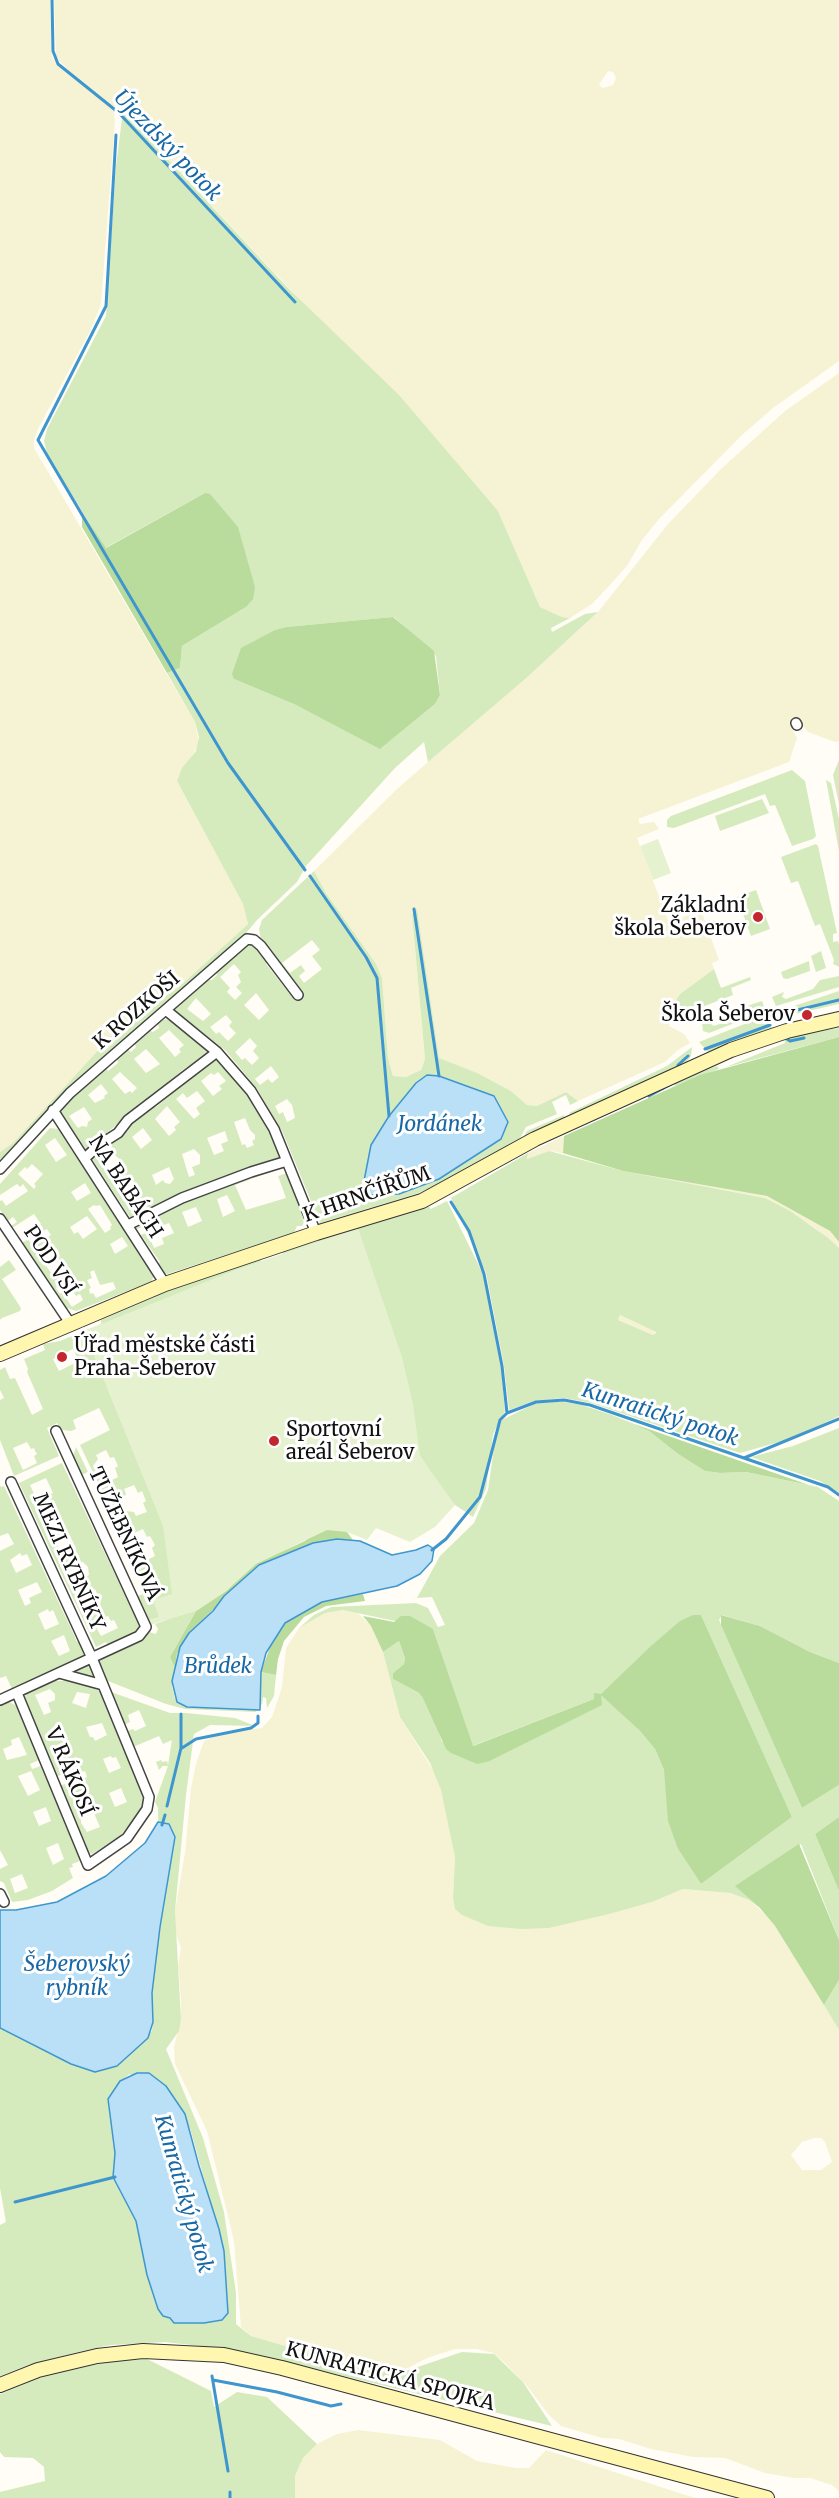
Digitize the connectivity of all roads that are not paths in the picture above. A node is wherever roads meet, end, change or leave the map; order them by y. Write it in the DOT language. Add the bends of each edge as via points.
graph roads {
  1 [pos="298,995"];
  2 [pos="167,1011"];
  3 [pos="839,1019"];
  4 [pos="217,1052"];
  5 [pos="53,1110"];
  6 [pos="85,1158"];
  7 [pos="286,1161"];
  8 [pos="0,1169"];
  9 [pos="0,1220"];
  10 [pos="128,1225"];
  11 [pos="316,1233"];
  12 [pos="165,1284"];
  13 [pos="70,1323"];
  14 [pos="0,1354"];
  15 [pos="56,1431"];
  16 [pos="11,1482"];
  17 [pos="92,1658"];
  18 [pos="59,1673"];
  19 [pos="103,1685"];
  20 [pos="17,1693"];
  21 [pos="0,1700"];
  22 [pos="88,1865"];
  23 [pos="0,2385"];
  24 [pos="767,2498"];
  1 -- 2 [label="street, K ROZKOŠI" via="261,946 249,939"];
  2 -- 4 [label="street"];
  2 -- 5 [label="street, K ROZKOŠI"];
  3 -- 11 [label="street, K HRNČÍŘŮM" via="787,1030 731,1050 535,1139 431,1197"];
  4 -- 6 [label="street"];
  4 -- 7 [label="street" via="251,1091"];
  5 -- 6 [label="street, NA BABÁCH"];
  5 -- 8 [label="street, K ROZKOŠI"];
  6 -- 10 [label="street, NA BABÁCH"];
  7 -- 10 [label="street" via="182,1198"];
  7 -- 11 [label="street"];
  9 -- 13 [label="street, POD VSÍ"];
  10 -- 12 [label="street, NA BABÁCH"];
  11 -- 12 [label="street, K HRNČÍŘŮM"];
  12 -- 13 [label="street, K HRNČÍŘŮM"];
  13 -- 14 [label="street, K HRNČÍŘŮM"];
  15 -- 17 [label="street, TUŽEBNÍKOVÁ" via="146,1623 139,1636"];
  16 -- 17 [label="street, MEZI RYBNÍKY"];
  17 -- 18 [label="street, MEZI RYBNÍKY"];
  17 -- 19 [label="street, MEZI RYBNÍKY"];
  18 -- 19 [label="street"];
  18 -- 20 [label="street, MEZI RYBNÍKY"];
  19 -- 22 [label="street, MEZI RYBNÍKY" via="148,1797 147,1809 127,1838"];
  20 -- 21 [label="street, MEZI RYBNÍKY"];
  20 -- 22 [label="street, V RÁKOSÍ"];
  23 -- 24 [label="street, KUNRATICKÁ SPOJKA" via="38,2370 97,2356 143,2351 224,2355"];
}
